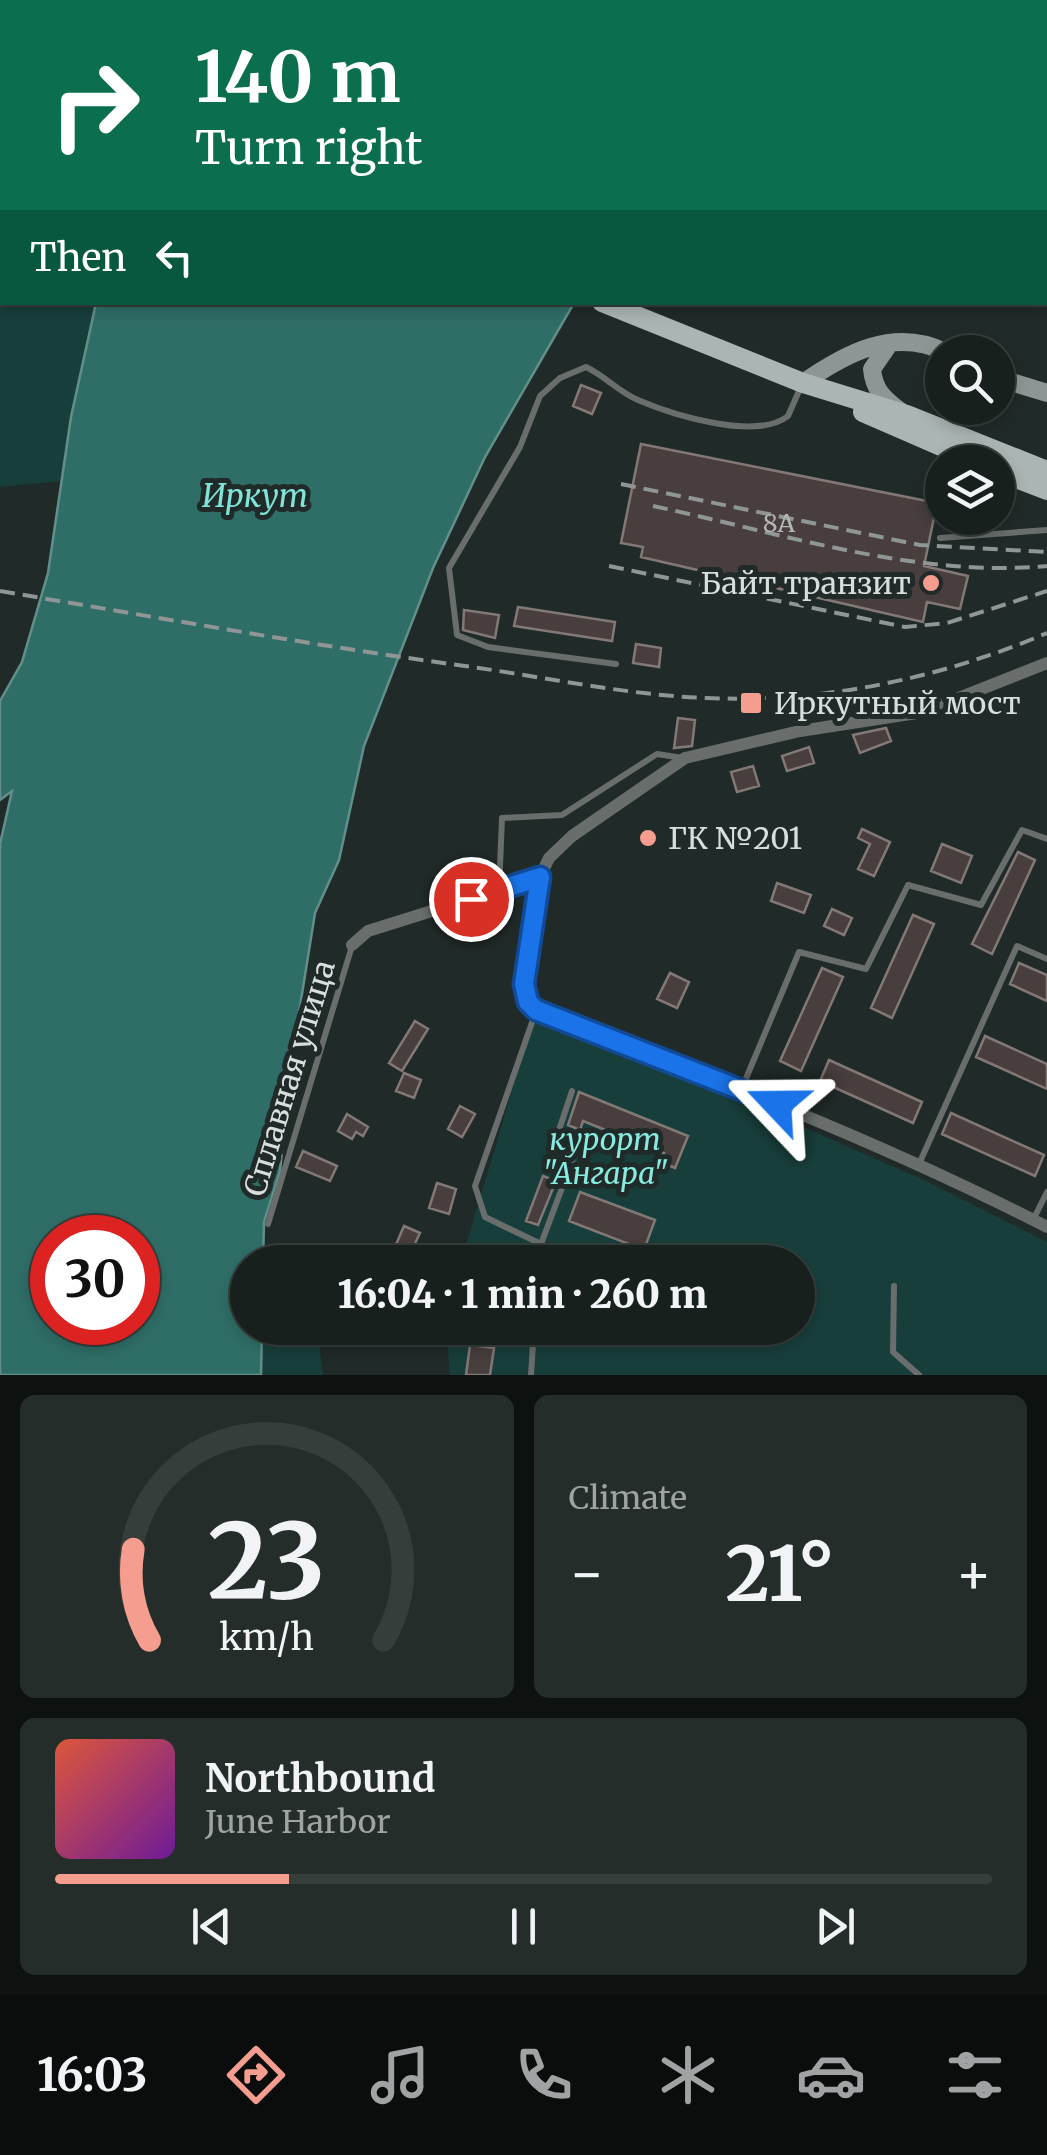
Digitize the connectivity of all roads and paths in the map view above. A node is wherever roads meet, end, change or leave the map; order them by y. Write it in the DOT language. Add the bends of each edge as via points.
graph roads {
  1 [pos="609,305"];
  2 [pos="925,342"];
  3 [pos="890,343"];
  4 [pos="803,383"];
  5 [pos="1015,383"];
  6 [pos="1047,393"];
  7 [pos="906,416"];
  8 [pos="940,445"];
  9 [pos="1042,469"];
  10 [pos="1015,478"];
  11 [pos="1047,490"];
  12 [pos="1047,530"];
  13 [pos="940,538"];
  14 [pos="1047,663"];
  15 [pos="616,664"];
  16 [pos="685,758"];
  17 [pos="1047,839"];
  18 [pos="540,877"];
  19 [pos="499,891"];
  20 [pos="352,944"];
  21 [pos="1047,959"];
  22 [pos="536,1010"];
  23 [pos="741,1088"];
  24 [pos="572,1091"];
  25 [pos="919,1165"];
  26 [pos="1047,1192"];
  27 [pos="1034,1220"];
  28 [pos="268,1224"];
  29 [pos="1047,1227"];
  30 [pos="540,1244"];
  31 [pos="894,1286"];
  32 [pos="533,1345"];
  33 [pos="531,1375"];
  34 [pos="918,1375"];
  1 -- 4 [label="main road"];
  2 -- 3 [label="main road"];
  3 -- 4 [label="main road" via="848,355"];
  3 -- 7 [label="main road" via="872,369 874,383"];
  4 -- 7 [label="main road"];
  4 -- 8 [label="main road"];
  4 -- 15 [label="lane" via="788,416 761,429 640,401 586,367 540,396 520,447 448,568 454,628 467,642 488,648"];
  5 -- 6 [label="main road"];
  7 -- 9 [label="main road"];
  10 -- 11 [label="main road"];
  12 -- 13 [label="lane"];
  14 -- 16 [label="street" via="923,712"];
  16 -- 18 [label="street" via="572,836"];
  16 -- 19 [label="lane" via="657,754 562,815 502,818"];
  17 -- 23 [label="lane" via="1022,830 980,905 908,884 866,969 798,952"];
  18 -- 19 [label="street"];
  18 -- 22 [label="street" via="524,984"];
  19 -- 20 [label="street" via="368,931"];
  20 -- 28 [label="lane, Сплавная улица"];
  21 -- 25 [label="lane" via="1017,946"];
  22 -- 23 [label="street"];
  22 -- 30 [label="lane" via="474,1186 485,1217"];
  23 -- 25 [label="street"];
  24 -- 30 [label="lane" via="558,1130 580,1140"];
  25 -- 27 [label="street"];
  26 -- 27 [label="lane"];
  27 -- 29 [label="street"];
  31 -- 34 [label="lane" via="893,1352"];
  32 -- 33 [label="lane"];
}
